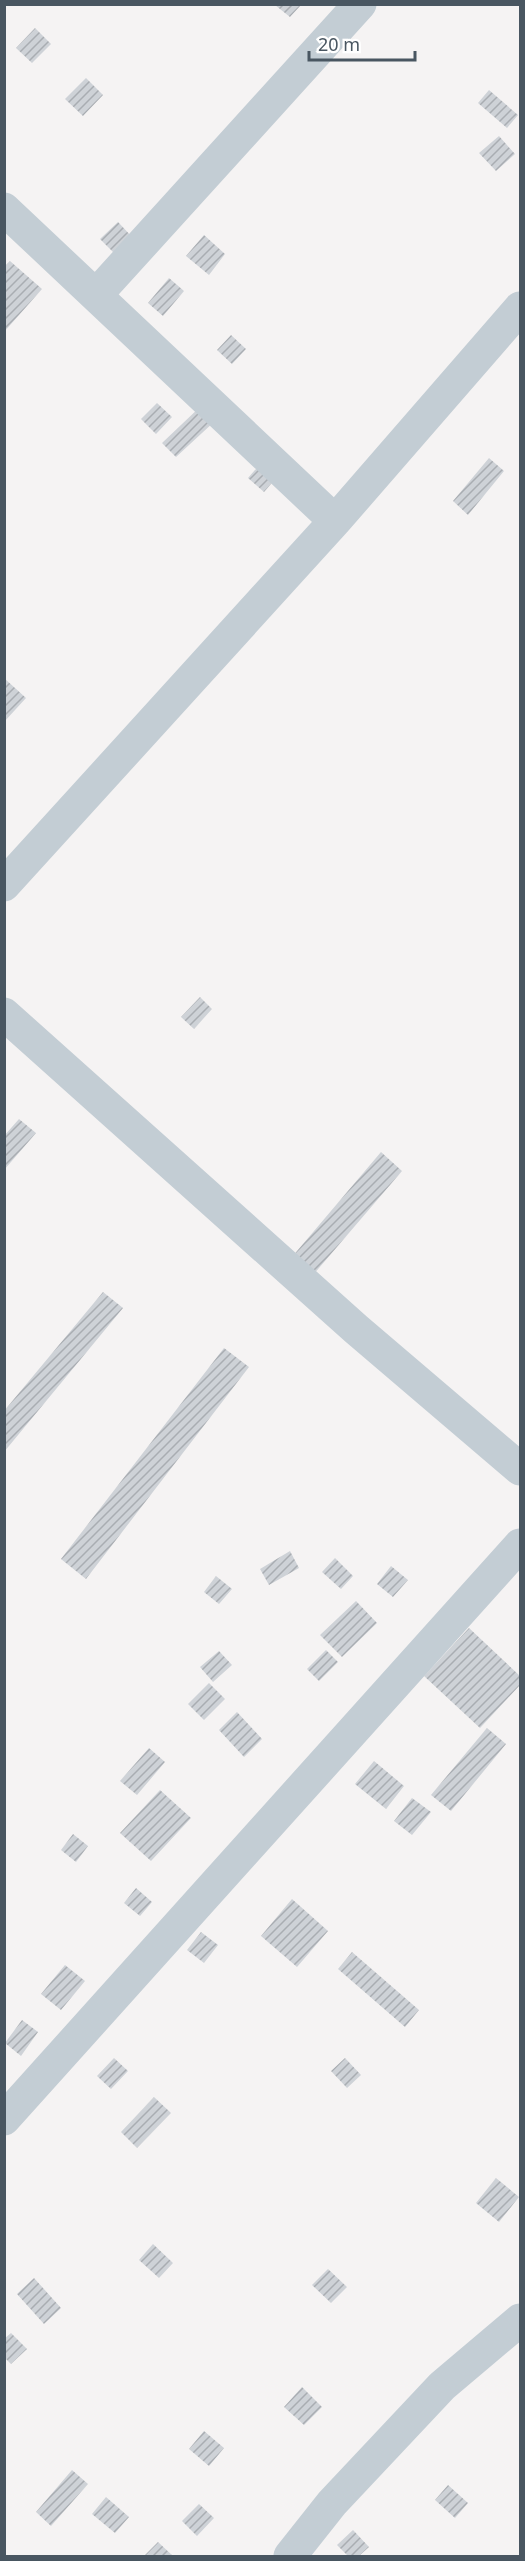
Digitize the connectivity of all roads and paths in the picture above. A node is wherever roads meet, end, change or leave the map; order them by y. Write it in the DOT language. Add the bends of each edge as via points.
graph roads {
  1 [pos="360,4"];
  2 [pos="4,209"];
  3 [pos="96,295"];
  4 [pos="520,308"];
  5 [pos="335,521"];
  6 [pos="4,885"];
  7 [pos="4,1014"];
  8 [pos="520,1469"];
  9 [pos="520,1545"];
  10 [pos="4,2120"];
  11 [pos="520,2320"];
  12 [pos="290,2556"];
  1 -- 3 [label="street"];
  2 -- 3 [label="street"];
  3 -- 5 [label="street"];
  4 -- 5 [label="street"];
  5 -- 6 [label="street"];
  7 -- 8 [label="street" via="356,1329"];
  9 -- 10 [label="street"];
  11 -- 12 [label="street" via="442,2386 332,2503"];
}
